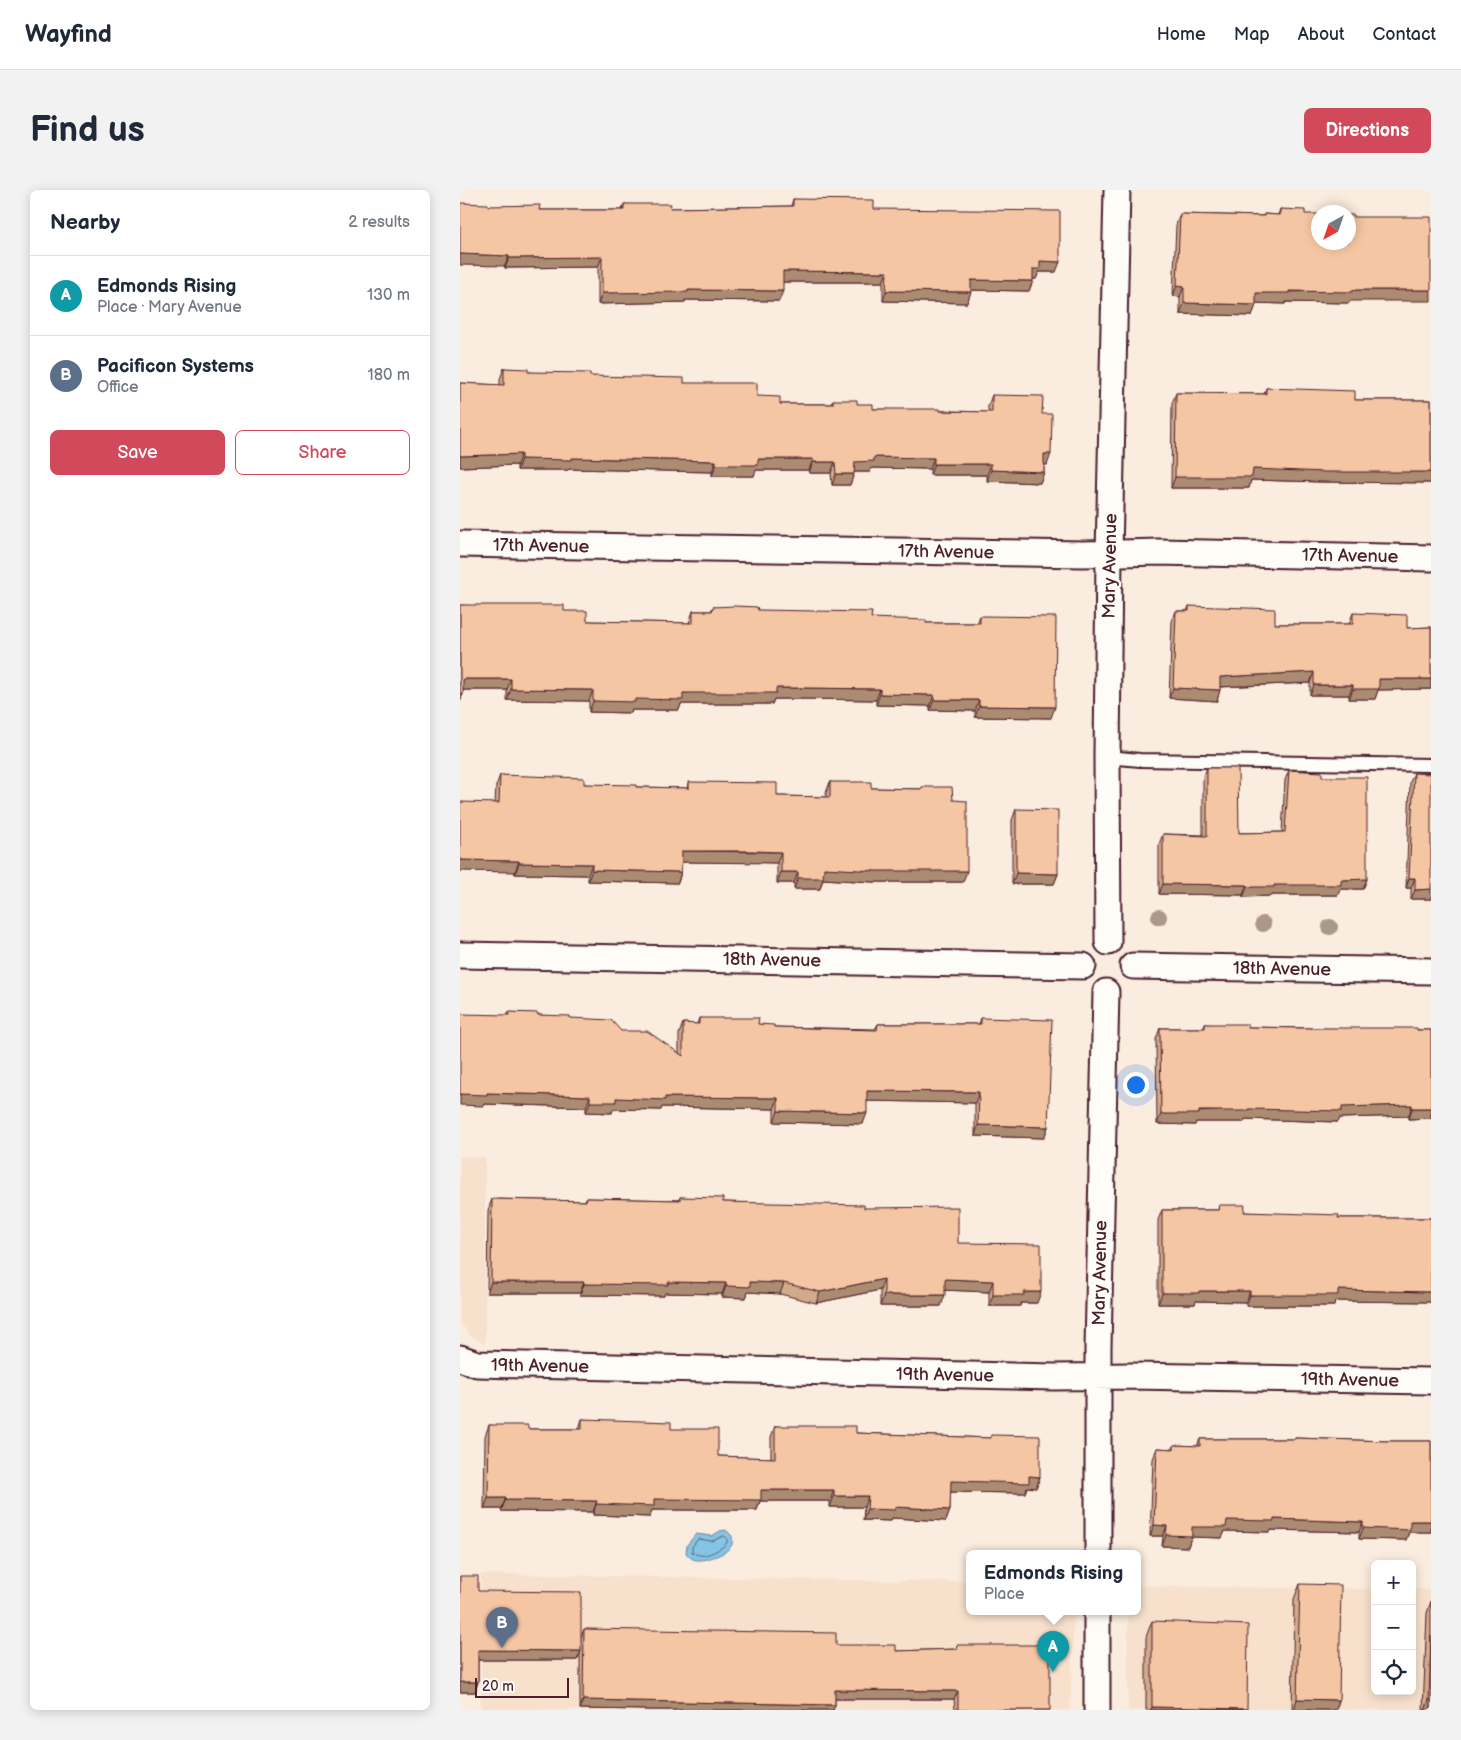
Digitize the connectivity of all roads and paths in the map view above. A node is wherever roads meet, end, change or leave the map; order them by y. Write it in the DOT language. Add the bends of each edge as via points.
graph roads {
  1 [pos="1117,190"];
  2 [pos="460,544"];
  3 [pos="1109,554"];
  4 [pos="1431,558"];
  5 [pos="1107,757"];
  6 [pos="1431,765"];
  7 [pos="1108,942"];
  8 [pos="460,955"];
  9 [pos="1083,966"];
  10 [pos="1133,966"];
  11 [pos="1431,971"];
  12 [pos="1106,992"];
  13 [pos="460,1358"];
  14 [pos="1098,1376"];
  15 [pos="1431,1381"];
  16 [pos="1098,1550"];
  17 [pos="1098,1615"];
  18 [pos="1097,1710"];
  1 -- 3 [label="street, Mary Avenue"];
  2 -- 3 [label="street, 17th Avenue"];
  3 -- 4 [label="street, 17th Avenue" via="1159,552"];
  3 -- 5 [label="street, Mary Avenue"];
  5 -- 6 [label="lane"];
  5 -- 7 [label="street, Mary Avenue"];
  7 -- 9 [label="street" via="1094,947"];
  7 -- 10 [label="street" via="1122,947 1132,959"];
  8 -- 9 [label="street, 18th Avenue"];
  9 -- 12 [label="street" via="1092,986"];
  10 -- 11 [label="street, 18th Avenue"];
  10 -- 12 [label="street" via="1125,985"];
  12 -- 14 [label="street, Mary Avenue"];
  13 -- 14 [label="street, 19th Avenue" via="477,1364"];
  14 -- 15 [label="street, 19th Avenue"];
  14 -- 16 [label="street, Mary Avenue"];
  17 -- 18 [label="street"];
}
